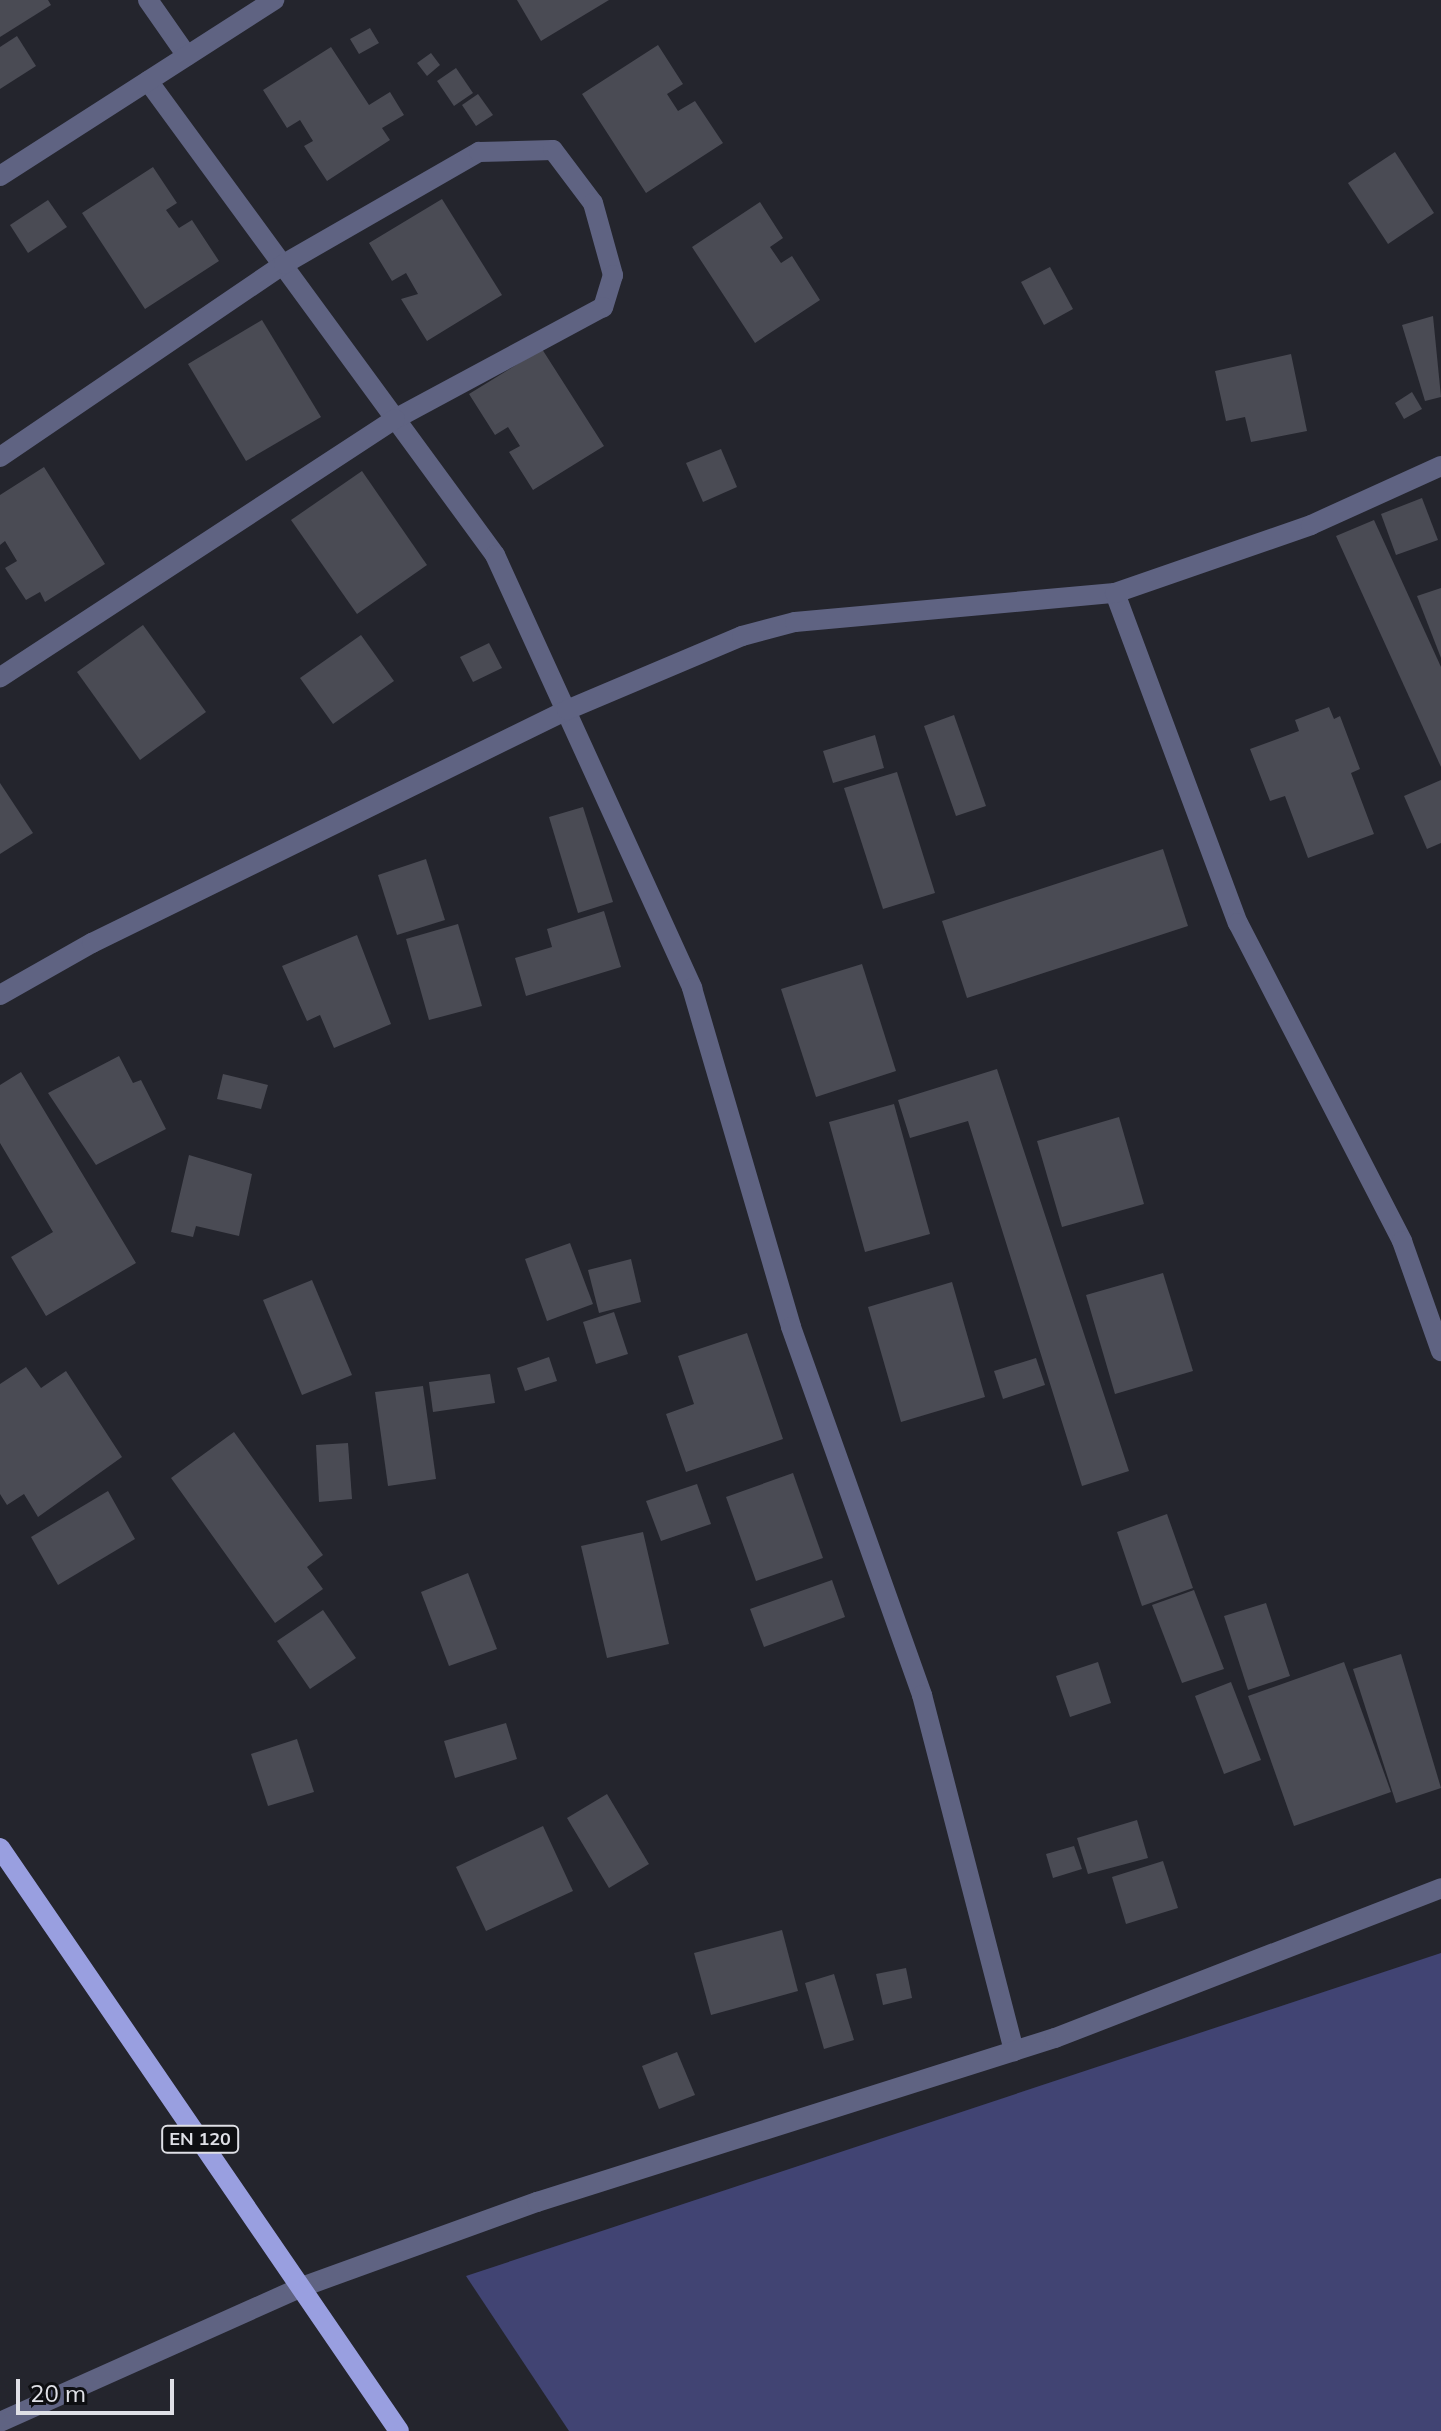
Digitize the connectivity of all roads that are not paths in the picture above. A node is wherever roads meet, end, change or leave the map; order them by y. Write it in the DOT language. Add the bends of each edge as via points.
graph roads {
  1 [pos="148,0"];
  2 [pos="274,0"];
  3 [pos="187,56"];
  4 [pos="148,81"];
  5 [pos="0,176"];
  6 [pos="284,264"];
  7 [pos="395,419"];
  8 [pos="0,457"];
  9 [pos="1441,466"];
  10 [pos="1115,593"];
  11 [pos="0,677"];
  12 [pos="567,710"];
  13 [pos="0,995"];
  14 [pos="1441,1351"];
  15 [pos="0,1848"];
  16 [pos="1441,1888"];
  17 [pos="1014,2051"];
  18 [pos="302,2287"];
  19 [pos="0,2422"];
  20 [pos="399,2431"];
  1 -- 3 [label="street"];
  2 -- 3 [label="street"];
  3 -- 4 [label="street"];
  4 -- 5 [label="street"];
  4 -- 6 [label="street"];
  6 -- 7 [label="street"];
  6 -- 7 [label="street" via="479,152 553,150 593,203 613,275 603,307"];
  6 -- 8 [label="street"];
  7 -- 11 [label="street"];
  7 -- 12 [label="street" via="495,555"];
  9 -- 10 [label="street" via="1311,525"];
  10 -- 12 [label="street" via="795,622 742,636"];
  10 -- 14 [label="street" via="1238,923 1402,1241"];
  12 -- 13 [label="street"];
  12 -- 17 [label="street" via="692,988 791,1327 922,1695"];
  15 -- 18 [label="main road, EN 120"];
  16 -- 17 [label="street"];
  17 -- 18 [label="street" via="537,2202"];
  18 -- 19 [label="street"];
  18 -- 20 [label="main road, EN 120"];
}
